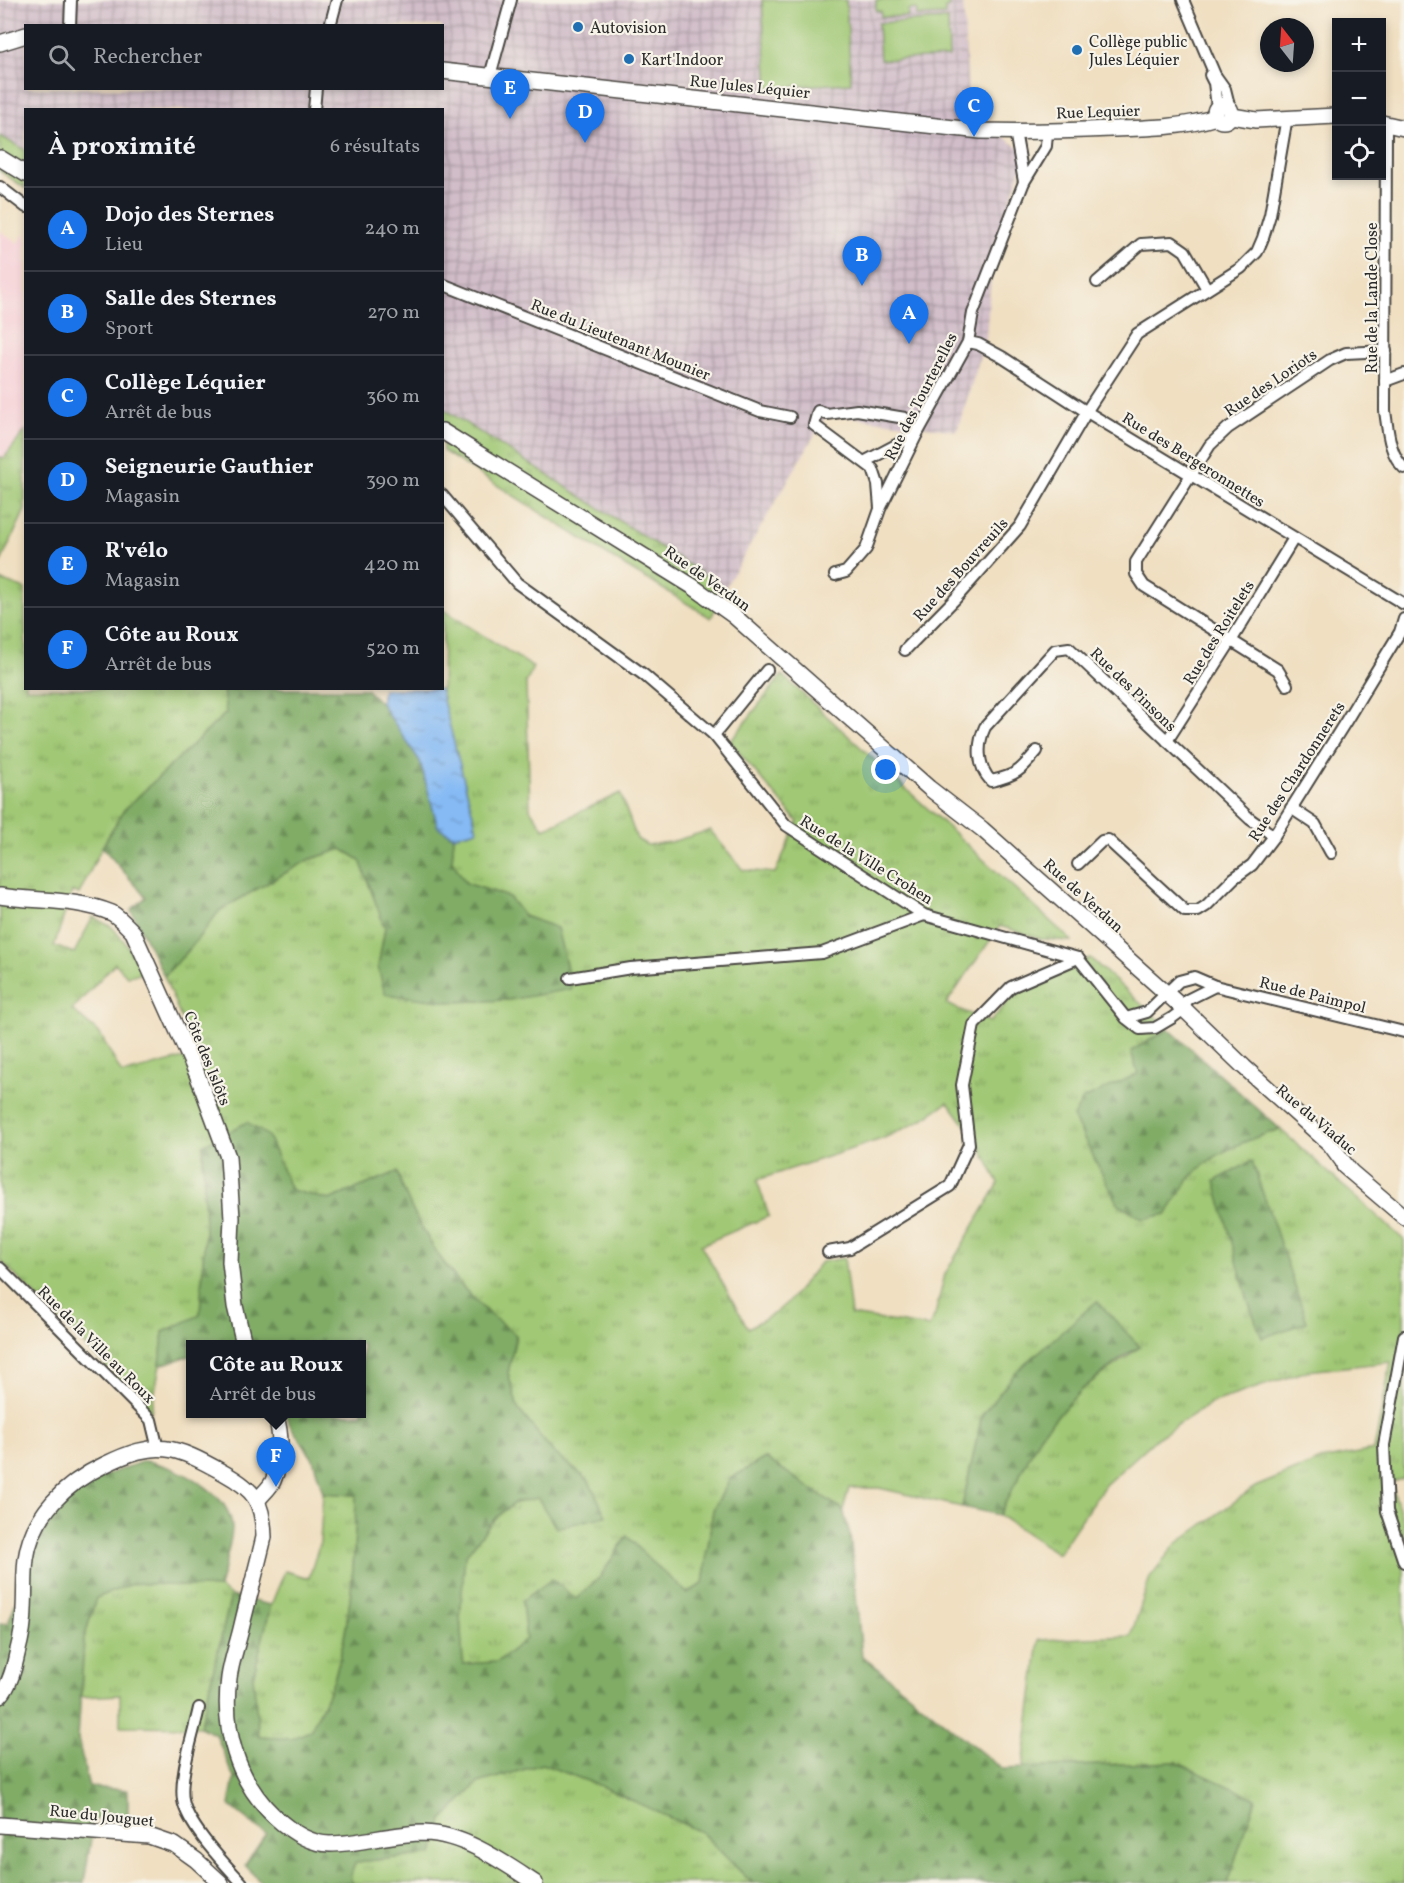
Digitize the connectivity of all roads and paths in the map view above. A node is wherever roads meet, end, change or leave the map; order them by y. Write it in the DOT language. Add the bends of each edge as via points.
graph roads {
  1 [pos="71,0"];
  2 [pos="337,0"];
  3 [pos="512,0"];
  4 [pos="1180,0"];
  5 [pos="70,24"];
  6 [pos="331,24"];
  7 [pos="24,36"];
  8 [pos="0,44"];
  9 [pos="444,71"];
  10 [pos="490,76"];
  11 [pos="316,90"];
  12 [pos="314,108"];
  13 [pos="1224,112"];
  14 [pos="1332,116"];
  15 [pos="1287,117"];
  16 [pos="1386,124"];
  17 [pos="1384,126"];
  18 [pos="1404,128"];
  19 [pos="981,131"];
  20 [pos="1015,131"];
  21 [pos="1047,132"];
  22 [pos="2,159"];
  23 [pos="24,173"];
  24 [pos="1024,182"];
  25 [pos="0,187"];
  26 [pos="24,205"];
  27 [pos="1097,282"];
  28 [pos="444,285"];
  29 [pos="1207,289"];
  30 [pos="968,342"];
  31 [pos="1386,351"];
  32 [pos="1404,374"];
  33 [pos="1385,381"];
  34 [pos="1087,412"];
  35 [pos="789,417"];
  36 [pos="444,432"];
  37 [pos="917,434"];
  38 [pos="864,462"];
  39 [pos="1404,468"];
  40 [pos="1191,474"];
  41 [pos="444,500"];
  42 [pos="880,509"];
  43 [pos="1294,538"];
  44 [pos="835,575"];
  45 [pos="1404,604"];
  46 [pos="1404,619"];
  47 [pos="1231,641"];
  48 [pos="905,650"];
  49 [pos="767,670"];
  50 [pos="1287,685"];
  51 [pos="714,735"];
  52 [pos="1167,741"];
  53 [pos="1037,751"];
  54 [pos="1291,808"];
  55 [pos="1274,836"];
  56 [pos="1331,853"];
  57 [pos="1078,864"];
  58 [pos="0,896"];
  59 [pos="924,915"];
  60 [pos="1078,958"];
  61 [pos="570,978"];
  62 [pos="1215,986"];
  63 [pos="1162,996"];
  64 [pos="1180,1012"];
  65 [pos="1126,1018"];
  66 [pos="1404,1032"];
  67 [pos="1404,1217"];
  68 [pos="828,1252"];
  69 [pos="0,1268"];
  70 [pos="1404,1336"];
  71 [pos="243,1340"];
  72 [pos="277,1418"];
  73 [pos="158,1449"];
  74 [pos="258,1500"];
  75 [pos="1404,1562"];
  76 [pos="0,1696"];
  77 [pos="199,1708"];
  78 [pos="0,1824"];
  79 [pos="220,1883"];
  80 [pos="242,1883"];
  81 [pos="535,1883"];
  1 -- 5 [label="street"];
  2 -- 6 [label="street"];
  3 -- 10 [label="street"];
  4 -- 13 [label="street" via="1225,89"];
  7 -- 8 [label="main road"];
  9 -- 10 [label="main road, Rue Jules Léquier"];
  10 -- 19 [label="main road, Rue Jules Léquier"];
  11 -- 12 [label="street"];
  13 -- 15 [label="main road, Rue Lequier" via="1256,120"];
  13 -- 21 [label="main road, Rue Lequier" via="1194,124"];
  14 -- 15 [label="main road, Rue Lequier"];
  15 -- 29 [label="street, Rue des Bouvreuils" via="1278,181 1257,252 1241,268"];
  16 -- 18 [label="main road"];
  17 -- 31 [label="street, Rue de la Lande Close"];
  19 -- 20 [label="main road, Rue Lequier"];
  20 -- 21 [label="main road, Rue Lequier"];
  20 -- 24 [label="street"];
  21 -- 24 [label="street, Rue des Tourterelles" via="1046,146"];
  22 -- 23 [label="main road"];
  24 -- 30 [label="street, Rue des Tourterelles" via="973,314"];
  25 -- 26 [label="street"];
  27 -- 29 [label="street" via="1141,244 1172,242 1185,251"];
  28 -- 35 [label="street, Rue du Lieutenant Mounier" via="760,411"];
  29 -- 34 [label="street, Rue des Bouvreuils" via="1137,334"];
  30 -- 34 [label="street, Rue des Bergeronnettes" via="1002,357"];
  30 -- 37 [label="street, Rue des Tourterelles"];
  31 -- 33 [label="street, Rue de la Lande Close"];
  31 -- 40 [label="street, Rue des Loriots" via="1346,353 1321,365 1228,428 1210,445"];
  32 -- 33 [label="street"];
  33 -- 39 [label="street, Rue de la Lande Close" via="1385,411 1392,449"];
  34 -- 40 [label="street, Rue des Bergeronnettes"];
  34 -- 48 [label="street, Rue des Bouvreuils" via="1020,526"];
  36 -- 63 [label="main road, Rue de Verdun" via="709,598 982,829"];
  37 -- 38 [label="street"];
  37 -- 38 [label="street" via="905,418 857,410 826,414 818,411 814,425"];
  37 -- 42 [label="street, Rue des Tourterelles"];
  38 -- 42 [label="street" via="873,469"];
  40 -- 43 [label="street, Rue des Bergeronnettes"];
  40 -- 47 [label="street, Rue des Loriots" via="1136,562 1136,574 1144,586"];
  41 -- 51 [label="street, Rue de la Ville Crohen" via="517,583 644,675"];
  42 -- 44 [label="street, Rue des Tourterelles" via="866,549 846,572"];
  43 -- 45 [label="street, Rue des Bergeronnettes"];
  43 -- 47 [label="street, Rue des Roitelets"];
  46 -- 54 [label="street, Rue des Chardonnerets" via="1400,632"];
  47 -- 50 [label="street, Rue des Loriots" via="1278,670"];
  47 -- 52 [label="street, Rue des Roitelets"];
  49 -- 51 [label="street"];
  51 -- 59 [label="street, Rue de la Ville Crohen" via="786,825"];
  52 -- 53 [label="street, Rue des Pinsons" via="1069,648 1055,650 1038,666 979,739 984,774 991,781 1019,772"];
  52 -- 55 [label="street, Rue des Pinsons" via="1250,819"];
  54 -- 55 [label="street, Rue des Chardonnerets"];
  54 -- 56 [label="street" via="1315,824"];
  55 -- 57 [label="street, Rue des Chardonnerets" via="1252,865 1198,911 1185,911 1108,840"];
  58 -- 71 [label="main road, Côte des Islôts" via="74,903 114,914 133,932 190,1058 228,1157 230,1262"];
  59 -- 60 [label="street, Rue de la Ville Crohen"];
  59 -- 61 [label="street" via="822,953 631,968"];
  60 -- 65 [label="street"];
  60 -- 68 [label="street" via="1011,987 974,1025 962,1085 969,1144 950,1186 850,1248"];
  62 -- 63 [label="street, Rue de Paimpol" via="1194,977 1179,981"];
  62 -- 64 [label="street" via="1187,1000"];
  62 -- 66 [label="street, Rue de Paimpol"];
  63 -- 64 [label="main road, Rue de Verdun"];
  63 -- 65 [label="street" via="1147,1012"];
  64 -- 65 [label="street" via="1155,1028 1140,1029"];
  64 -- 67 [label="main road, Rue du Viaduc" via="1238,1075"];
  69 -- 73 [label="street, Rue de la Ville au Roux" via="152,1420"];
  70 -- 75 [label="street" via="1384,1445 1388,1510"];
  72 -- 74 [label="main road" via="281,1430 278,1464 273,1482"];
  73 -- 74 [label="main road" via="189,1454 228,1475"];
  73 -- 76 [label="main road" via="131,1452 99,1467 47,1507 35,1525 26,1558 20,1643 14,1669"];
  74 -- 81 [label="main road" via="264,1515 264,1537 229,1678 227,1712 233,1747 260,1802 285,1827 327,1844 425,1833 476,1848"];
  77 -- 80 [label="street" via="182,1782 183,1800 190,1820"];
  78 -- 79 [label="main road, Rue du Jouguet" via="149,1836 176,1845"];
}
